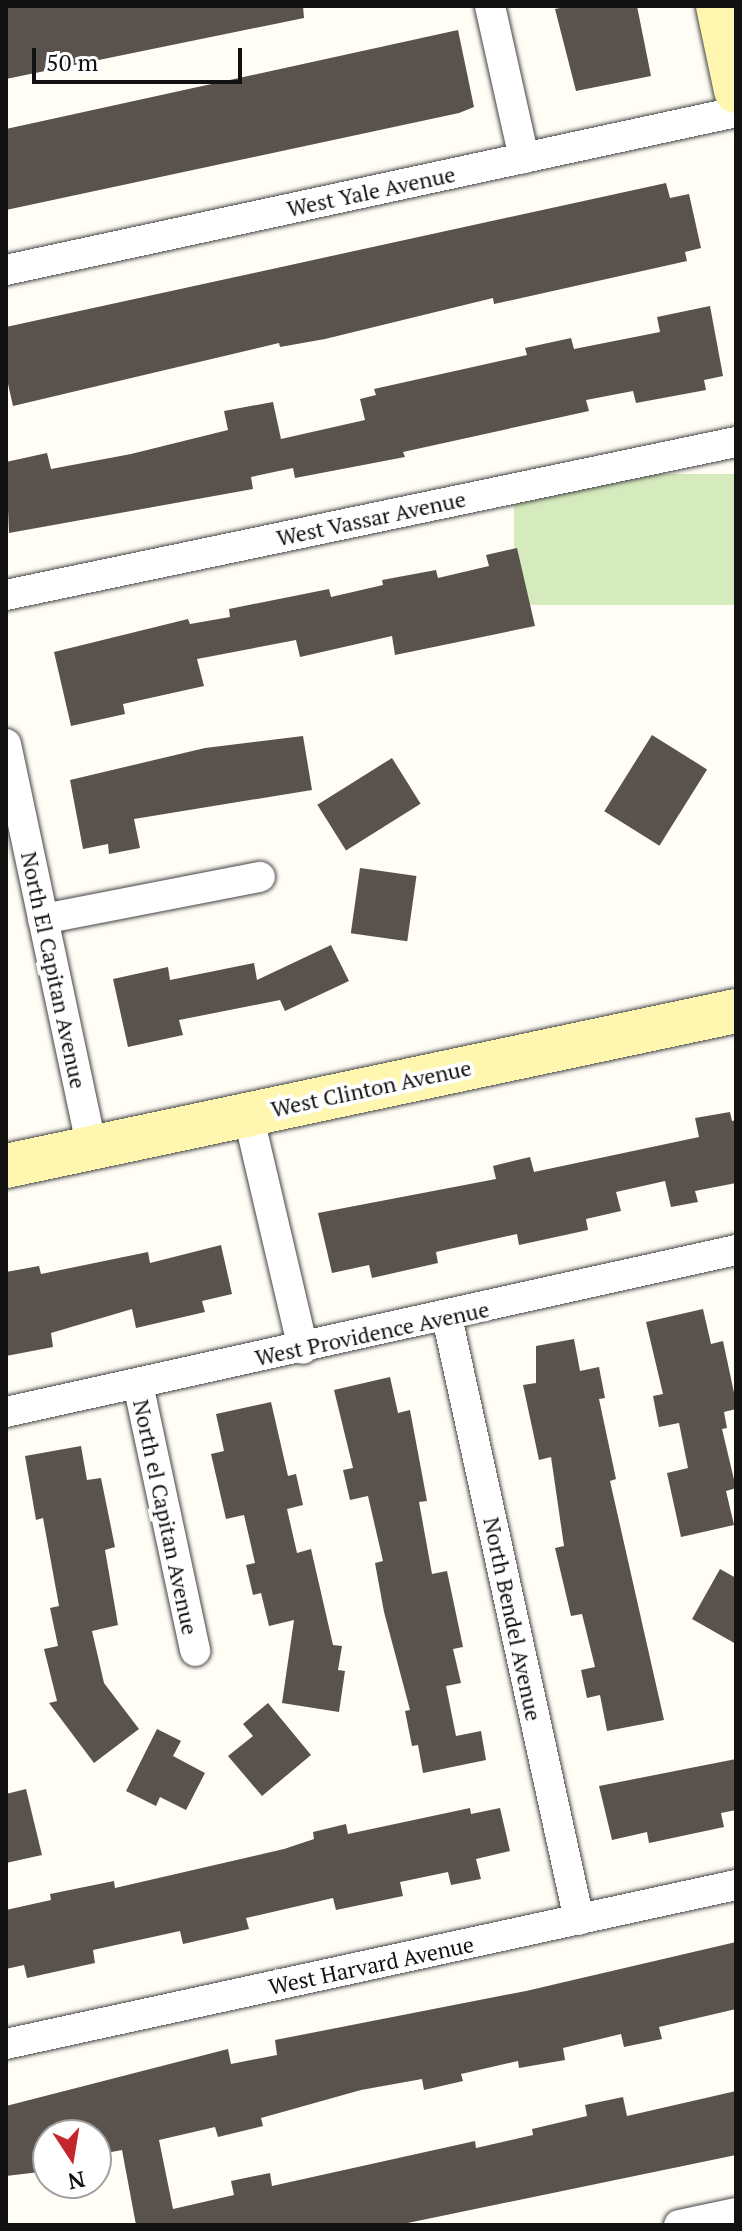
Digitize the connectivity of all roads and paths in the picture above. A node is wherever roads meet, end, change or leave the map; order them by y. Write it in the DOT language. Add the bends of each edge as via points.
graph roads {
  1 [pos="490,6"];
  2 [pos="718,6"];
  3 [pos="736,91"];
  4 [pos="736,112"];
  5 [pos="524,158"];
  6 [pos="6,270"];
  7 [pos="736,442"];
  8 [pos="6,595"];
  9 [pos="6,744"];
  10 [pos="260,877"];
  11 [pos="43,919"];
  12 [pos="736,1011"];
  13 [pos="248,1114"];
  14 [pos="92,1149"];
  15 [pos="6,1166"];
  16 [pos="736,1250"];
  17 [pos="447,1317"];
  18 [pos="303,1349"];
  19 [pos="138,1384"];
  20 [pos="6,1412"];
  21 [pos="195,1651"];
  22 [pos="736,1885"];
  23 [pos="579,1920"];
  24 [pos="6,2044"];
  25 [pos="736,2213"];
  26 [pos="679,2225"];
  1 -- 5 [label="street"];
  2 -- 3 [label="main road"];
  4 -- 5 [label="street, West Yale Avenue"];
  5 -- 6 [label="street, West Yale Avenue"];
  7 -- 8 [label="street, West Vassar Avenue"];
  9 -- 11 [label="street, North El Capitan Avenue"];
  10 -- 11 [label="street"];
  11 -- 14 [label="street, North El Capitan Avenue"];
  12 -- 13 [label="main road, West Clinton Avenue"];
  13 -- 14 [label="main road, West Clinton Avenue"];
  13 -- 18 [label="street"];
  14 -- 15 [label="main road, West Clinton Avenue"];
  16 -- 17 [label="street, West Providence Avenue"];
  17 -- 18 [label="street, West Providence Avenue"];
  17 -- 23 [label="street, North Bendel Avenue"];
  18 -- 19 [label="street, West Providence Avenue"];
  19 -- 20 [label="street, West Providence Avenue"];
  19 -- 21 [label="street, North el Capitan Avenue"];
  22 -- 23 [label="street, West Harvard Avenue"];
  23 -- 24 [label="street, West Harvard Avenue"];
  25 -- 26 [label="street"];
}
